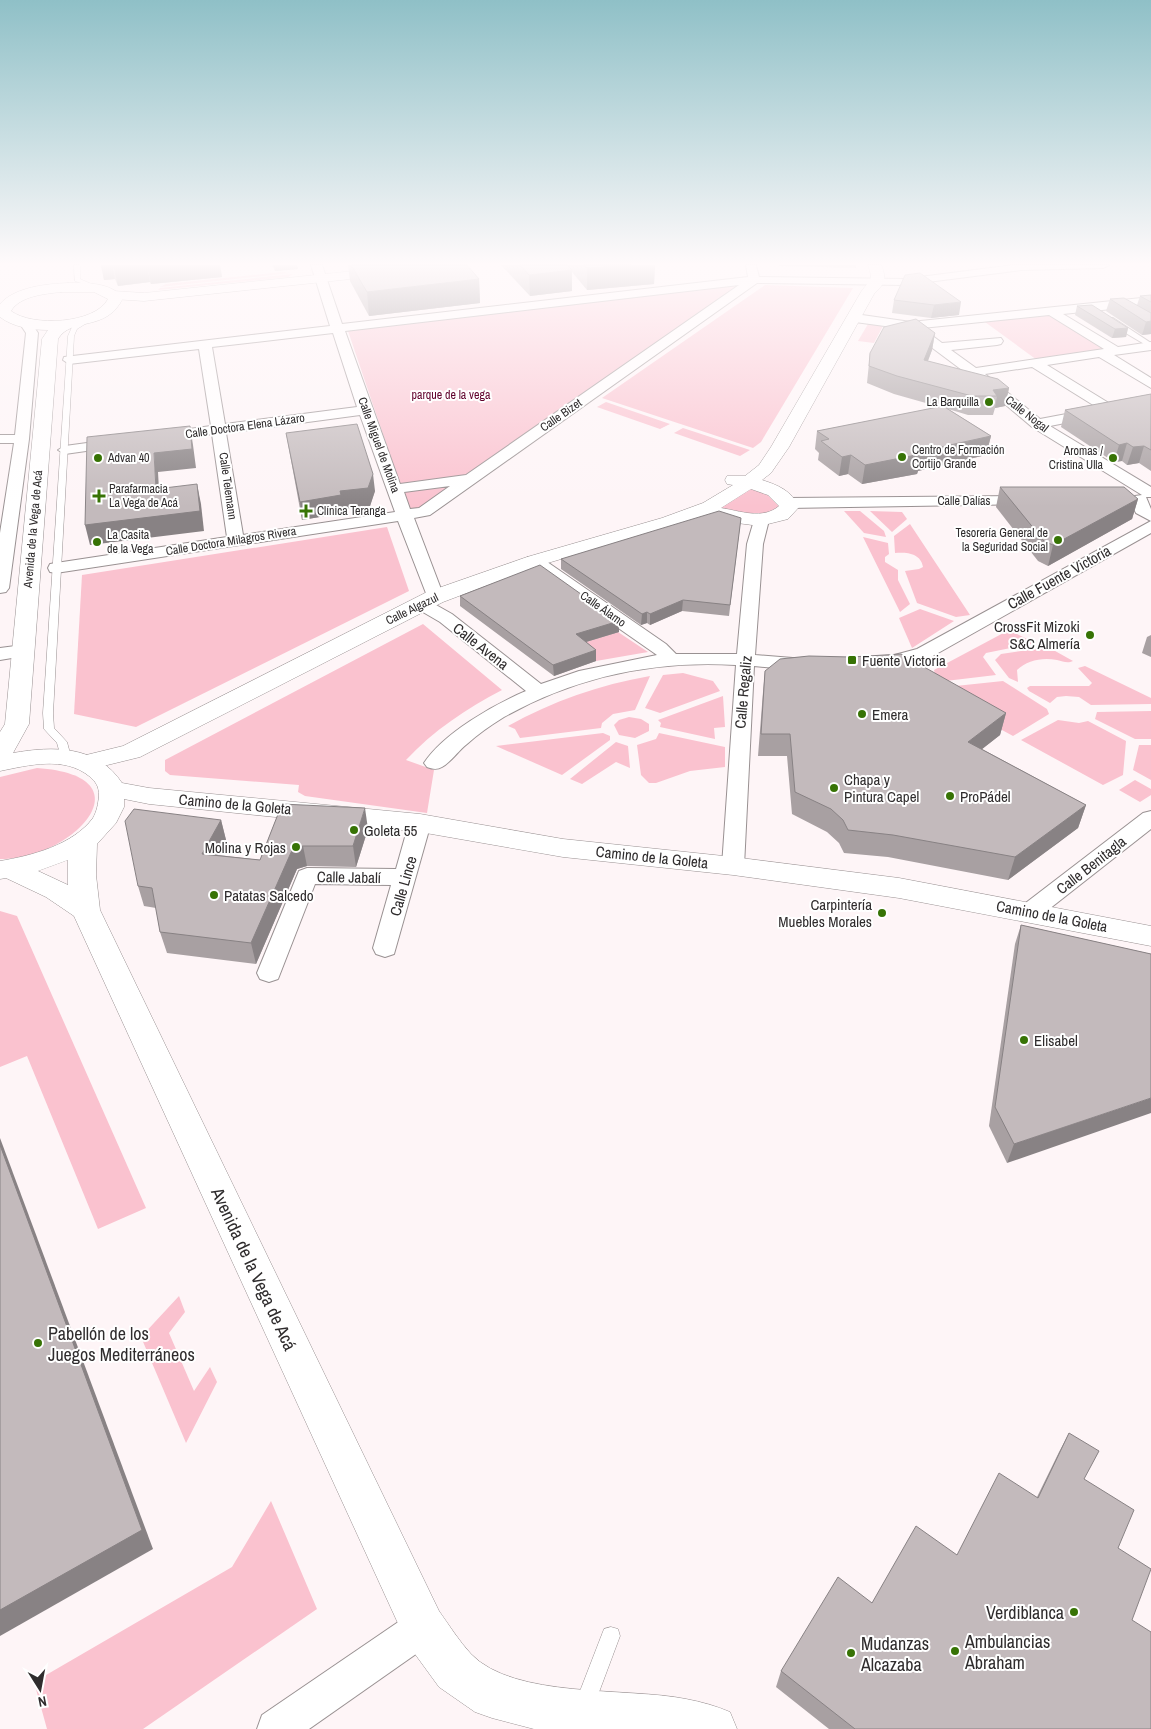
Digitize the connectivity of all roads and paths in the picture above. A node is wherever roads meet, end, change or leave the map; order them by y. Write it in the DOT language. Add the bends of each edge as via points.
graph roads {
  1 [pos="31,346"];
  2 [pos="45,346"];
  3 [pos="70,346"];
  4 [pos="191,346"];
  5 [pos="205,346"];
  6 [pos="344,346"];
  7 [pos="662,346"];
  8 [pos="837,346"];
  9 [pos="952,346"];
  10 [pos="1107,346"];
  11 [pos="1150,346"];
  12 [pos="940,347"];
  13 [pos="1116,351"];
  14 [pos="1101,354"];
  15 [pos="68,360"];
  16 [pos="1036,364"];
  17 [pos="973,372"];
  18 [pos="1151,384"];
  19 [pos="1151,402"];
  20 [pos="365,410"];
  21 [pos="1110,410"];
  22 [pos="1037,424"];
  23 [pos="220,430"];
  24 [pos="0,439"];
  25 [pos="22,439"];
  26 [pos="145,439"];
  27 [pos="126,442"];
  28 [pos="65,450"];
  29 [pos="470,479"];
  30 [pos="758,481"];
  31 [pos="395,489"];
  32 [pos="1147,495"];
  33 [pos="1123,498"];
  34 [pos="710,499"];
  35 [pos="1043,501"];
  36 [pos="788,503"];
  37 [pos="406,514"];
  38 [pos="1151,516"];
  39 [pos="761,520"];
  40 [pos="1151,526"];
  41 [pos="236,540"];
  42 [pos="534,561"];
  43 [pos="2,565"];
  44 [pos="56,568"];
  45 [pos="0,588"];
  46 [pos="428,600"];
  47 [pos="24,651"];
  48 [pos="0,654"];
  49 [pos="672,660"];
  50 [pos="745,660"];
  51 [pos="820,666"];
  52 [pos="862,667"];
  53 [pos="539,692"];
  54 [pos="17,724"];
  55 [pos="0,754"];
  56 [pos="0,763"];
  57 [pos="434,763"];
  58 [pos="88,774"];
  59 [pos="1151,818"];
  60 [pos="420,823"];
  61 [pos="84,840"];
  62 [pos="733,866"];
  63 [pos="4,869"];
  64 [pos="405,877"];
  65 [pos="86,910"];
  66 [pos="1032,911"];
  67 [pos="1151,936"];
  68 [pos="385,948"];
  69 [pos="269,973"];
  70 [pos="423,1627"];
  71 [pos="610,1636"];
  72 [pos="582,1713"];
  73 [pos="276,1729"];
  74 [pos="713,1729"];
  1 -- 25 [label="street"];
  2 -- 47 [label="main road, Avenida de la Vega de Acá"];
  3 -- 15 [label="lane"];
  4 -- 15 [label="street"];
  5 -- 23 [label="street, Calle Telemann"];
  6 -- 20 [label="street, Calle Miguel de Molina"];
  7 -- 29 [label="street, Calle Bizet"];
  8 -- 30 [label="main road"];
  9 -- 12 [label="street"];
  10 -- 13 [label="street"];
  11 -- 13 [label="street"];
  12 -- 17 [label="street, Calle Nogal"];
  13 -- 14 [label="street"];
  14 -- 16 [label="street"];
  14 -- 18 [label="street"];
  15 -- 28 [label="lane"];
  16 -- 17 [label="street"];
  16 -- 21 [label="street"];
  17 -- 22 [label="street, Calle Nogal"];
  19 -- 21 [label="street"];
  20 -- 23 [label="street, Calle Doctora Elena Lázaro"];
  20 -- 31 [label="street, Calle Miguel de Molina"];
  21 -- 22 [label="street"];
  22 -- 32 [label="street, Calle Nogal"];
  23 -- 26 [label="street, Calle Doctora Elena Lázaro"];
  23 -- 41 [label="street, Calle Telemann"];
  24 -- 25 [label="street"];
  25 -- 43 [label="street"];
  27 -- 28 [label="street"];
  28 -- 44 [label="lane"];
  29 -- 31 [label="street, Calle Bizet"];
  29 -- 37 [label="street, Calle Bizet" via="424,512"];
  30 -- 34 [label="main road"];
  30 -- 34 [label="main road"];
  30 -- 36 [label="main road"];
  31 -- 37 [label="street, Calle Miguel de Molina"];
  32 -- 33 [label="street"];
  32 -- 38 [label="street" via="1142,510"];
  34 -- 39 [label="main road" via="740,518"];
  34 -- 42 [label="main road, Calle Algazul"];
  35 -- 36 [label="street, Calle Dalías"];
  36 -- 39 [label="main road" via="785,513"];
  37 -- 41 [label="street, Calle Doctora Milagros Rivera"];
  37 -- 46 [label="street, Calle Miguel de Molina"];
  39 -- 50 [label="street, Calle Regaliz" via="755,544"];
  40 -- 52 [label="street, Calle Fuente Victoria" via="924,653"];
  41 -- 44 [label="street, Calle Doctora Milagros Rivera"];
  42 -- 46 [label="main road, Calle Algazul"];
  42 -- 49 [label="street, Calle Álamo" via="660,648"];
  43 -- 45 [label="street"];
  44 -- 58 [label="lane" via="48,722 50,730"];
  46 -- 53 [label="street, Calle Avena"];
  46 -- 58 [label="main road, Calle Algazul" via="131,752 115,766"];
  47 -- 48 [label="street"];
  47 -- 54 [label="main road, Avenida de la Vega de Acá"];
  49 -- 50 [label="street"];
  49 -- 53 [label="street" via="599,672"];
  50 -- 51 [label="street"];
  50 -- 62 [label="street, Calle Regaliz"];
  53 -- 57 [label="street" via="479,723"];
  54 -- 55 [label="main road, Avenida de la Vega de Acá"];
  54 -- 58 [label="main road" via="25,738"];
  56 -- 58 [label="main road, Camino de la Goleta"];
  58 -- 60 [label="main road, Camino de la Goleta" via="150,796"];
  58 -- 61 [label="main road, Calle Algazul" via="100,825"];
  59 -- 66 [label="street, Calle Benitagla"];
  60 -- 62 [label="main road, Camino de la Goleta" via="563,848"];
  60 -- 64 [label="street, Calle Lince"];
  61 -- 63 [label="main road, Calle Algazul" via="42,862"];
  61 -- 65 [label="main road, Avenida de la Vega de Acá" via="80,862"];
  62 -- 66 [label="main road, Camino de la Goleta" via="900,888"];
  63 -- 65 [label="main road" via="56,890"];
  64 -- 68 [label="street, Calle Lince"];
  64 -- 69 [label="street, Calle Jabalí" via="307,876"];
  65 -- 70 [label="main road, Avenida de la Vega de Acá"];
  66 -- 67 [label="main road, Camino de la Goleta"];
  70 -- 72 [label="main road, Avenida de la Vega de Acá" via="455,1671 492,1695"];
  70 -- 73 [label="street"];
  71 -- 72 [label="lane"];
  72 -- 74 [label="main road, Avenida de la Vega de Acá" via="685,1722"];
}
